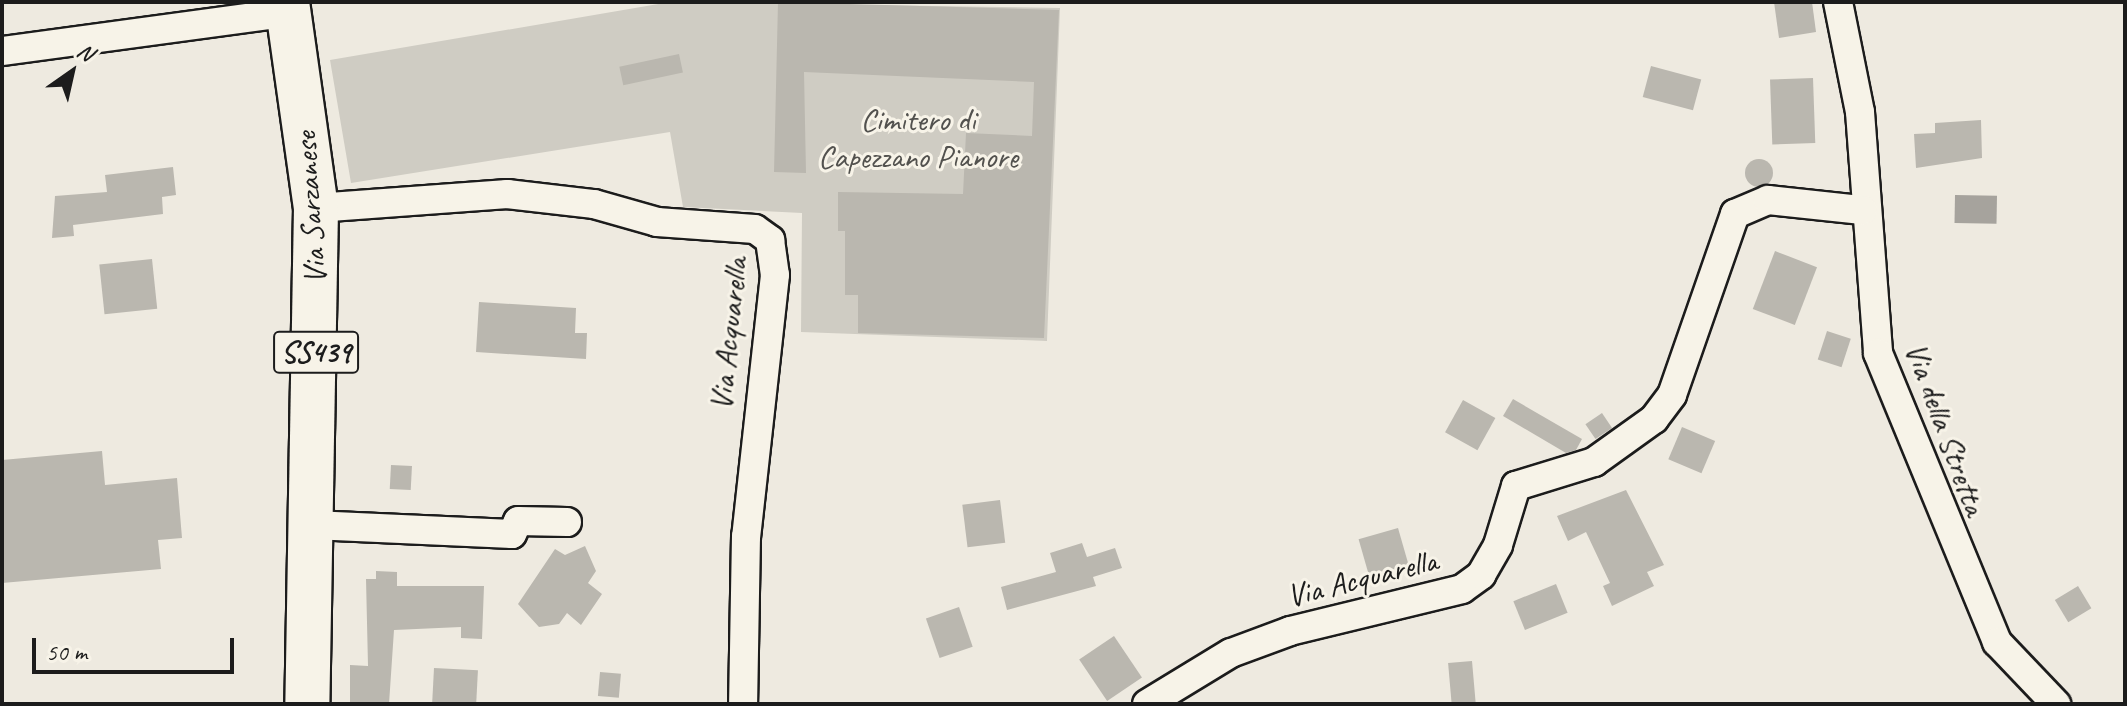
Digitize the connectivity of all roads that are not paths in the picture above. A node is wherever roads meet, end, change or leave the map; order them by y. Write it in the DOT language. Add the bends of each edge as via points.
graph roads {
  1 [pos="1838,2"];
  2 [pos="288,7"];
  3 [pos="2,51"];
  4 [pos="316,208"];
  5 [pos="1862,210"];
  6 [pos="567,522"];
  7 [pos="312,525"];
  8 [pos="307,704"];
  9 [pos="743,704"];
  10 [pos="1147,704"];
  11 [pos="2056,704"];
  1 -- 5 [label="street, Via della Stretta" via="1860,112"];
  2 -- 3 [label="street"];
  2 -- 4 [label="main road, Via Sarzanese / SS439"];
  4 -- 7 [label="main road, Via Sarzanese / SS439"];
  4 -- 9 [label="street, Via Acquarella" via="507,194 594,204 657,222 755,229 770,240 775,275 746,536"];
  5 -- 10 [label="street, Via Acquarella" via="1768,200 1735,214 1672,395 1654,419 1594,462 1516,486 1498,545 1481,575 1462,589 1290,631 1231,653"];
  5 -- 11 [label="street, Via della Stretta" via="1878,353 1940,516 1997,642"];
  6 -- 7 [label="street" via="518,521 512,534"];
  7 -- 8 [label="main road, Via Sarzanese / SS439"];
}
